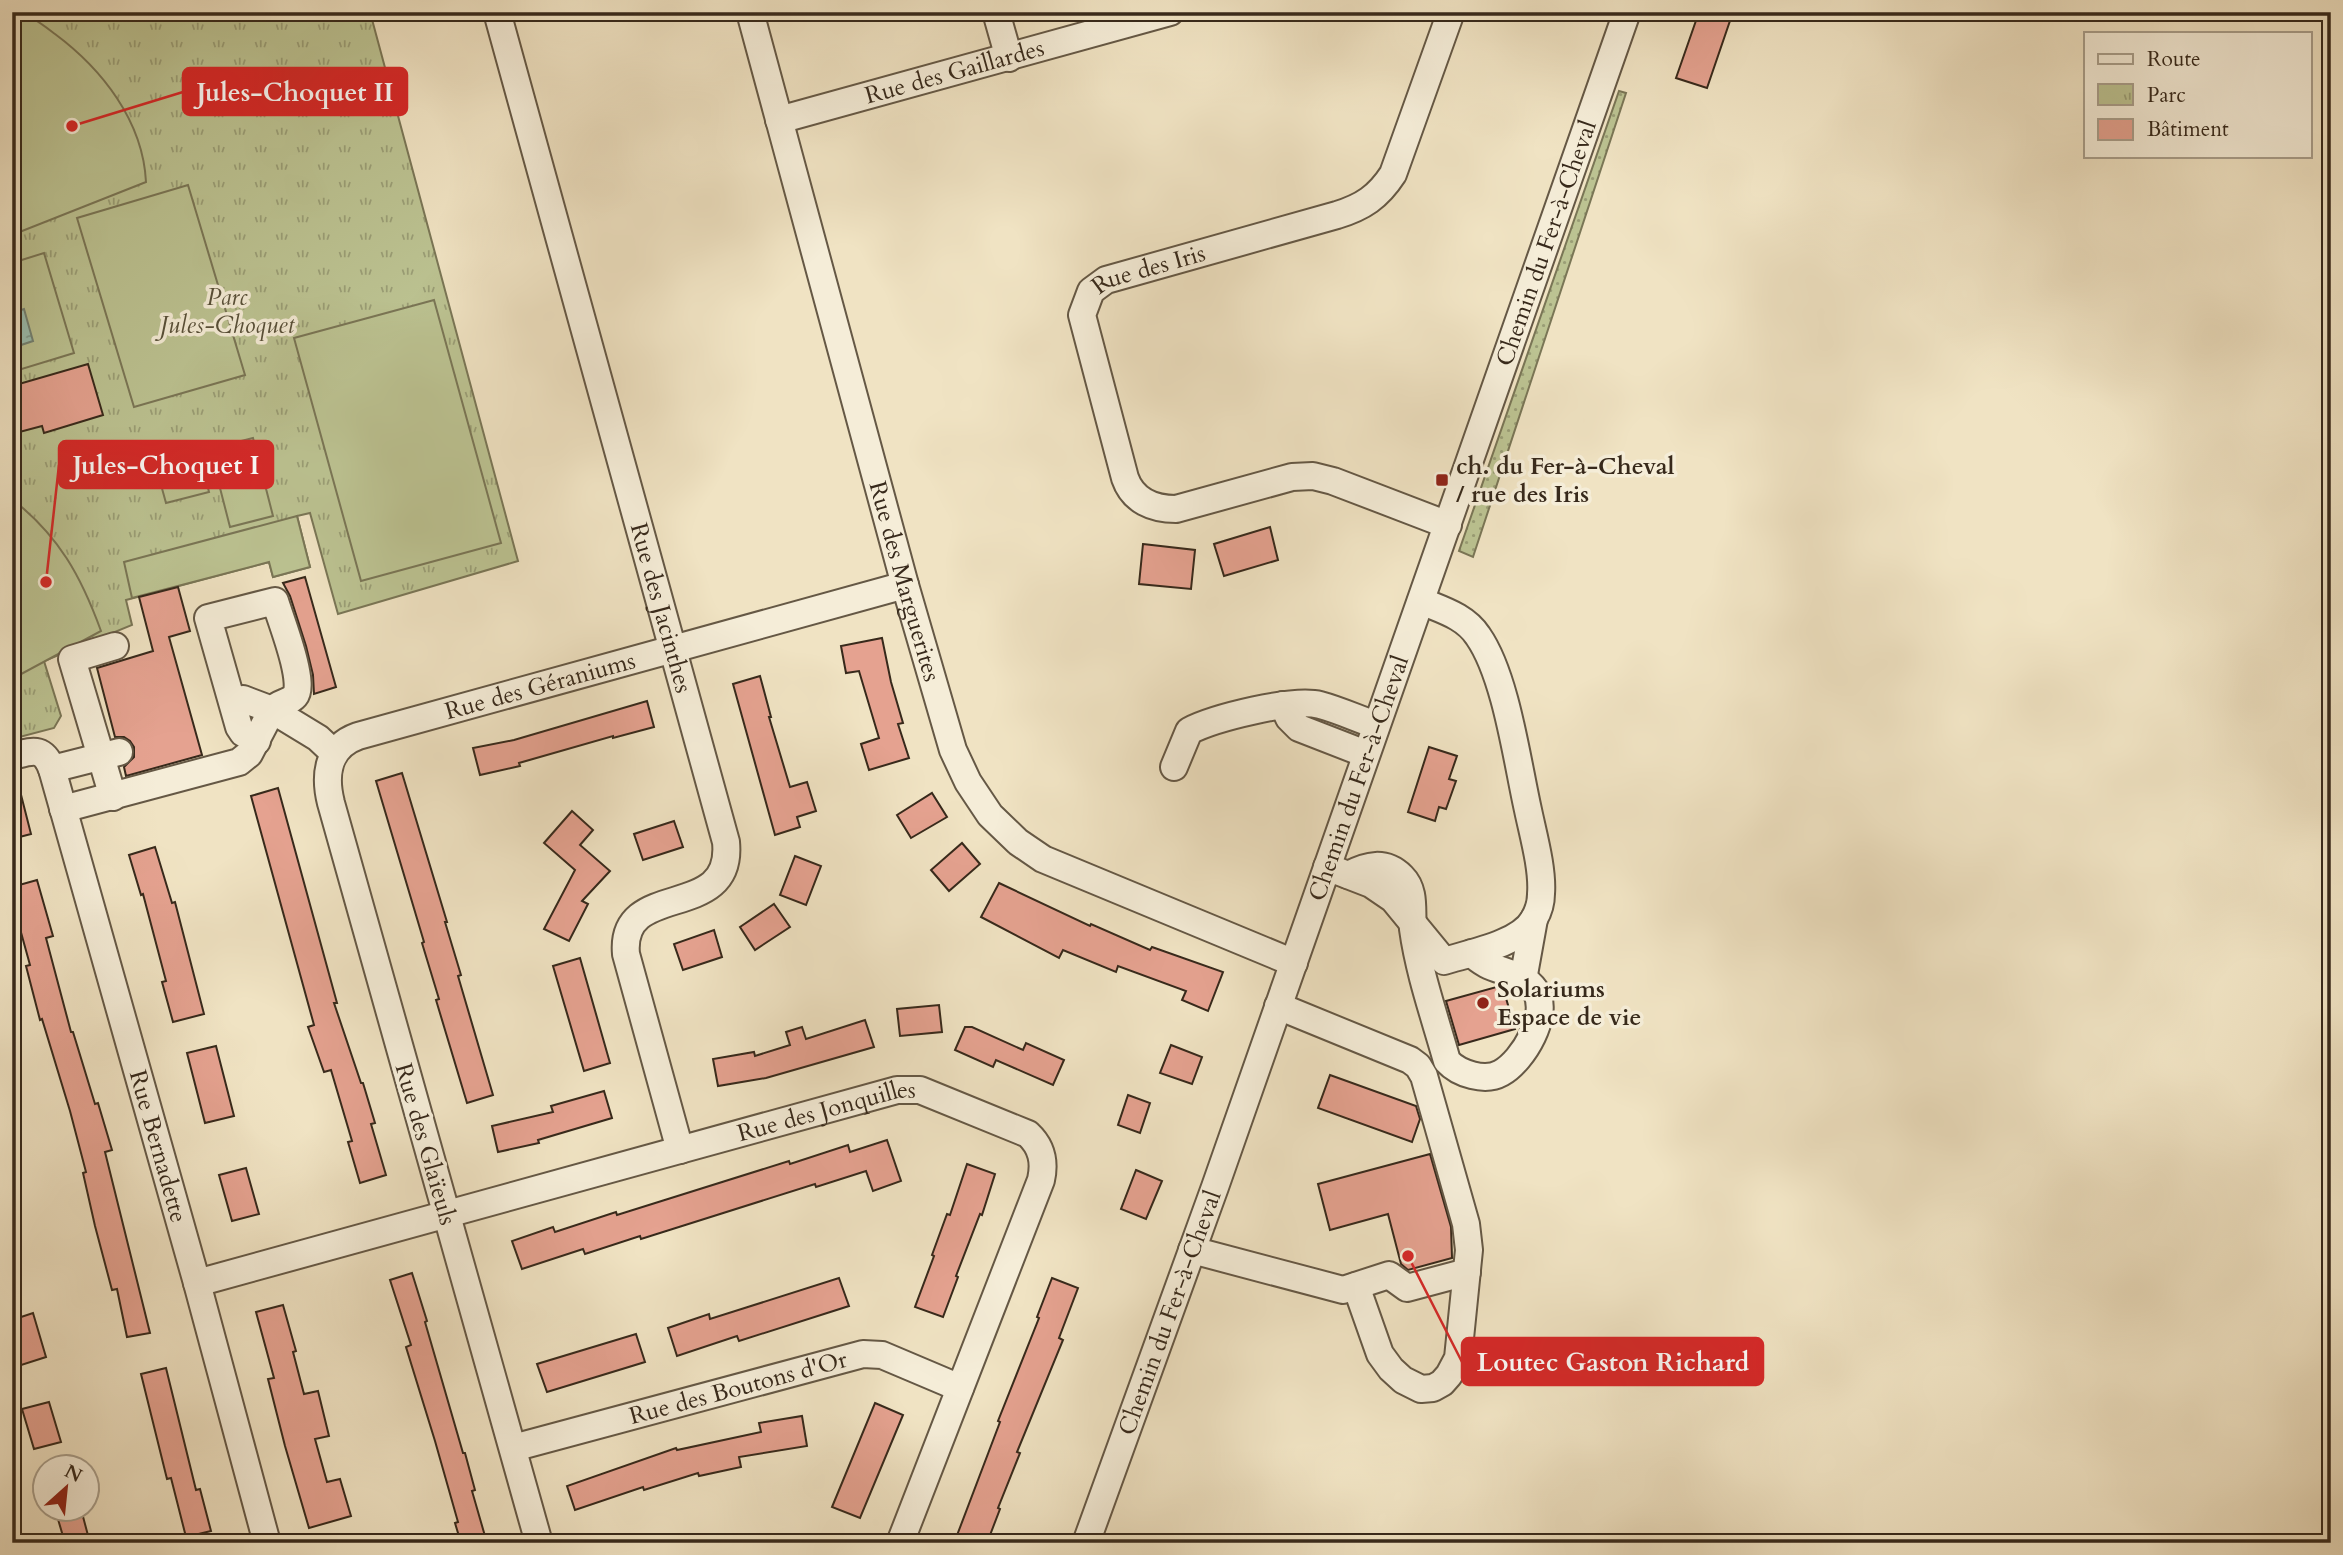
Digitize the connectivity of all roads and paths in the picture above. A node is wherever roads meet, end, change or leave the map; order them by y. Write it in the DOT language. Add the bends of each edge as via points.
graph roads {
  1 [pos="497,12"];
  2 [pos="750,12"];
  3 [pos="996,12"];
  4 [pos="1170,12"];
  5 [pos="1451,12"];
  6 [pos="1627,12"];
  7 [pos="1009,58"];
  8 [pos="779,120"];
  9 [pos="1448,525"];
  10 [pos="905,585"];
  11 [pos="1420,601"];
  12 [pos="116,646"];
  13 [pos="674,649"];
  14 [pos="232,701"];
  15 [pos="1283,705"];
  16 [pos="272,710"];
  17 [pos="1376,725"];
  18 [pos="257,741"];
  19 [pos="337,750"];
  20 [pos="110,754"];
  21 [pos="1366,754"];
  22 [pos="12,756"];
  23 [pos="48,761"];
  24 [pos="1174,767"];
  25 [pos="113,797"];
  26 [pos="63,809"];
  27 [pos="1337,871"];
  28 [pos="1534,919"];
  29 [pos="1412,921"];
  30 [pos="1472,953"];
  31 [pos="1294,962"];
  32 [pos="1523,981"];
  33 [pos="1278,1006"];
  34 [pos="680,1150"];
  35 [pos="446,1215"];
  36 [pos="1192,1250"];
  37 [pos="1467,1272"];
  38 [pos="197,1283"];
  39 [pos="1356,1286"];
  40 [pos="960,1388"];
  41 [pos="513,1448"];
  42 [pos="267,1543"];
  43 [pos="539,1543"];
  44 [pos="900,1543"];
  45 [pos="1086,1543"];
  1 -- 13 [label="street, Rue des Jacinthes"];
  2 -- 8 [label="street, Rue des Marguerites"];
  3 -- 7 [label="street"];
  4 -- 7 [label="street, Rue des Gaillardes"];
  5 -- 9 [label="street, Rue des Iris" via="1393,174 1368,203 1106,280 1091,290 1082,315 1125,478 1133,493 1146,503 1175,509 1292,477 1313,476"];
  6 -- 9 [label="street, Chemin du Fer-à-Cheval"];
  7 -- 8 [label="street, Rue des Gaillardes"];
  8 -- 10 [label="street, Rue des Marguerites"];
  9 -- 11 [label="street, Chemin du Fer-à-Cheval"];
  10 -- 13 [label="street, Rue des Géraniums"];
  10 -- 31 [label="street, Rue des Marguerites" via="958,762 982,804 1003,828 1031,852 1060,868"];
  11 -- 17 [label="street, Chemin du Fer-à-Cheval"];
  11 -- 28 [label="street" via="1465,622 1490,659 1507,710 1541,883"];
  12 -- 20 [label="street" via="72,659"];
  13 -- 19 [label="street, Rue des Géraniums" via="358,736"];
  13 -- 34 [label="street, Rue des Jacinthes" via="726,842 726,864 712,887 636,917 625,947"];
  14 -- 16 [label="street" via="243,699"];
  14 -- 16 [label="street" via="208,618 275,601 299,684 295,697"];
  14 -- 18 [label="street" via="239,727"];
  15 -- 17 [label="street" via="1320,705"];
  15 -- 21 [label="street" via="1299,728"];
  15 -- 24 [label="street" via="1189,731"];
  16 -- 18 [label="street"];
  16 -- 19 [label="street"];
  17 -- 21 [label="street, Chemin du Fer-à-Cheval"];
  18 -- 25 [label="street" via="249,754 232,765"];
  19 -- 35 [label="street, Rue des Glaïeuls" via="327,785"];
  20 -- 23 [label="street"];
  20 -- 25 [label="street"];
  21 -- 27 [label="street, Chemin du Fer-à-Cheval"];
  22 -- 23 [label="street" via="35,752"];
  23 -- 26 [label="street, Rue Bernadette"];
  25 -- 26 [label="street"];
  26 -- 38 [label="street, Rue Bernadette"];
  27 -- 29 [label="street" via="1386,866 1395,872 1409,887"];
  27 -- 31 [label="street, Chemin du Fer-à-Cheval"];
  28 -- 30 [label="street" via="1513,939"];
  28 -- 32 [label="street"];
  29 -- 30 [label="street" via="1444,961"];
  29 -- 32 [label="street" via="1447,1061 1453,1068 1476,1075 1500,1074 1522,1053 1537,1026 1540,1006 1534,988"];
  30 -- 32 [label="street"];
  31 -- 33 [label="street, Chemin du Fer-à-Cheval"];
  33 -- 36 [label="street, Chemin du Fer-à-Cheval"];
  33 -- 37 [label="street" via="1418,1066 1432,1096 1466,1224"];
  34 -- 35 [label="street, Rue des Jonquilles"];
  34 -- 40 [label="street, Rue des Jonquilles" via="912,1088 1028,1134 1043,1158 1041,1180"];
  35 -- 38 [label="street, Rue des Jonquilles"];
  35 -- 41 [label="street, Rue des Glaïeuls"];
  36 -- 39 [label="street" via="1343,1290"];
  36 -- 45 [label="street, Chemin du Fer-à-Cheval"];
  37 -- 39 [label="street" via="1407,1288 1389,1275"];
  37 -- 39 [label="street" via="1458,1358 1450,1375 1433,1388 1412,1385 1391,1369 1380,1354"];
  38 -- 42 [label="street, Rue Bernadette"];
  40 -- 41 [label="street, Rue des Boutons d'Or" via="881,1355 863,1354"];
  40 -- 44 [label="street, Rue des Jonquilles"];
  41 -- 43 [label="street, Rue des Glaïeuls"];
}
